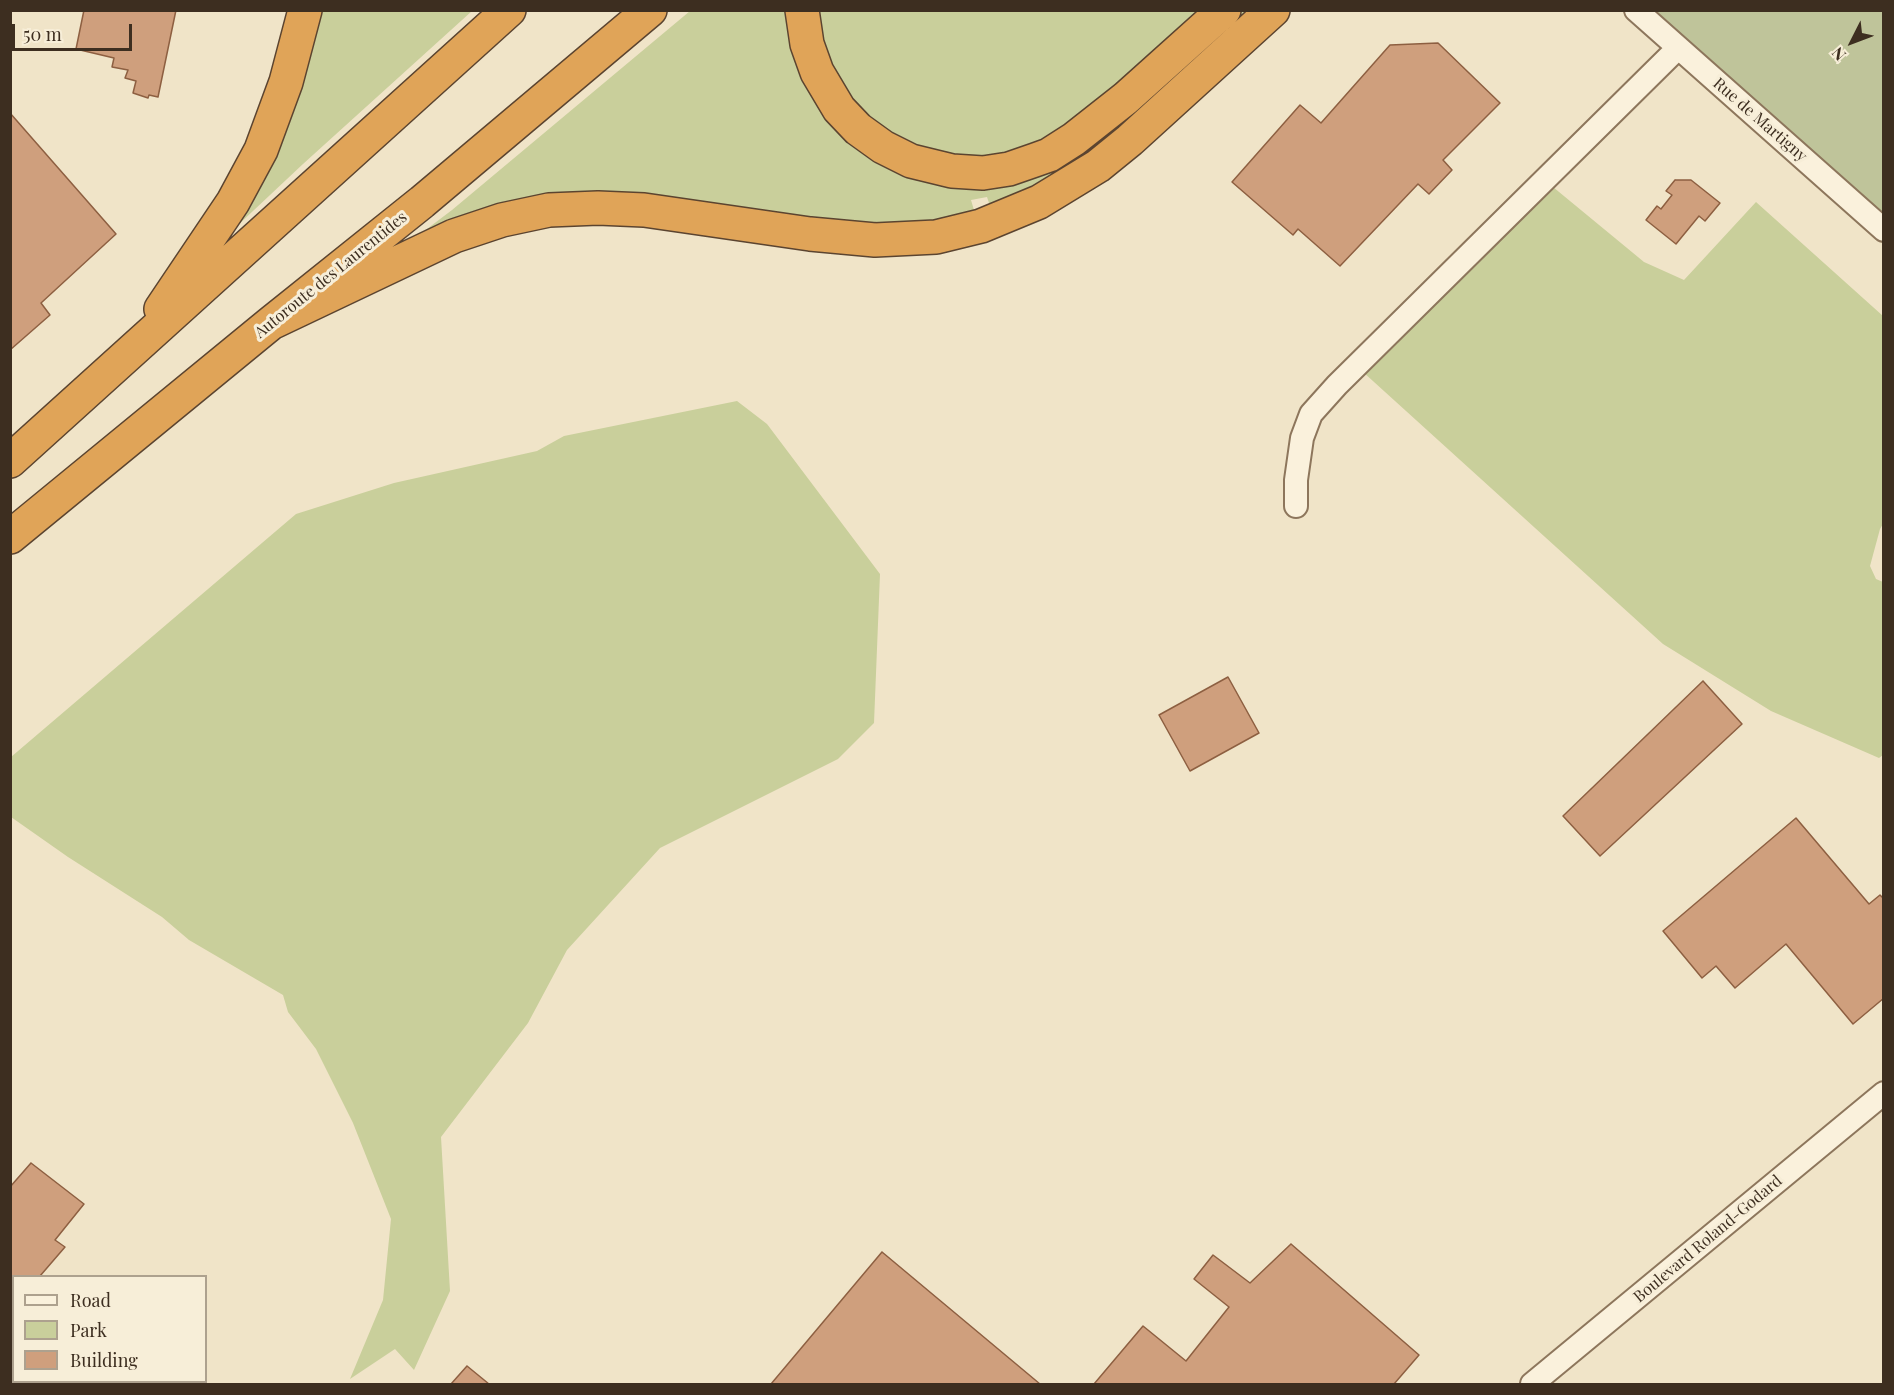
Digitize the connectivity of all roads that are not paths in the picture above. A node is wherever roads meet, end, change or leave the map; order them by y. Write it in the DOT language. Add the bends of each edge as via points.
graph roads {
  1 [pos="305,10"];
  2 [pos="509,10"];
  3 [pos="650,10"];
  4 [pos="802,10"];
  5 [pos="1224,10"];
  6 [pos="1273,10"];
  7 [pos="1636,10"];
  8 [pos="1678,48"];
  9 [pos="1884,230"];
  10 [pos="271,323"];
  11 [pos="134,351"];
  12 [pos="10,461"];
  13 [pos="1296,506"];
  14 [pos="10,537"];
  15 [pos="1884,1093"];
  16 [pos="1532,1384"];
  1 -- 11 [label="highway" via="286,82 261,150 233,202"];
  2 -- 11 [label="highway"];
  3 -- 10 [label="highway, Autoroute des Laurentides"];
  4 -- 5 [label="highway" via="807,44 817,72 839,109 858,129 911,160 952,171 983,173 1049,155 1074,139"];
  6 -- 10 [label="highway" via="1098,166 1039,202 974,228 921,238 875,240 644,210 549,210 463,232"];
  7 -- 8 [label="street, Rue de Martigny"];
  8 -- 9 [label="street, Rue de Martigny"];
  8 -- 13 [label="street" via="1311,414 1302,438"];
  10 -- 14 [label="highway, Autoroute des Laurentides"];
  11 -- 12 [label="highway"];
  15 -- 16 [label="street, Boulevard Roland-Godard"];
}
